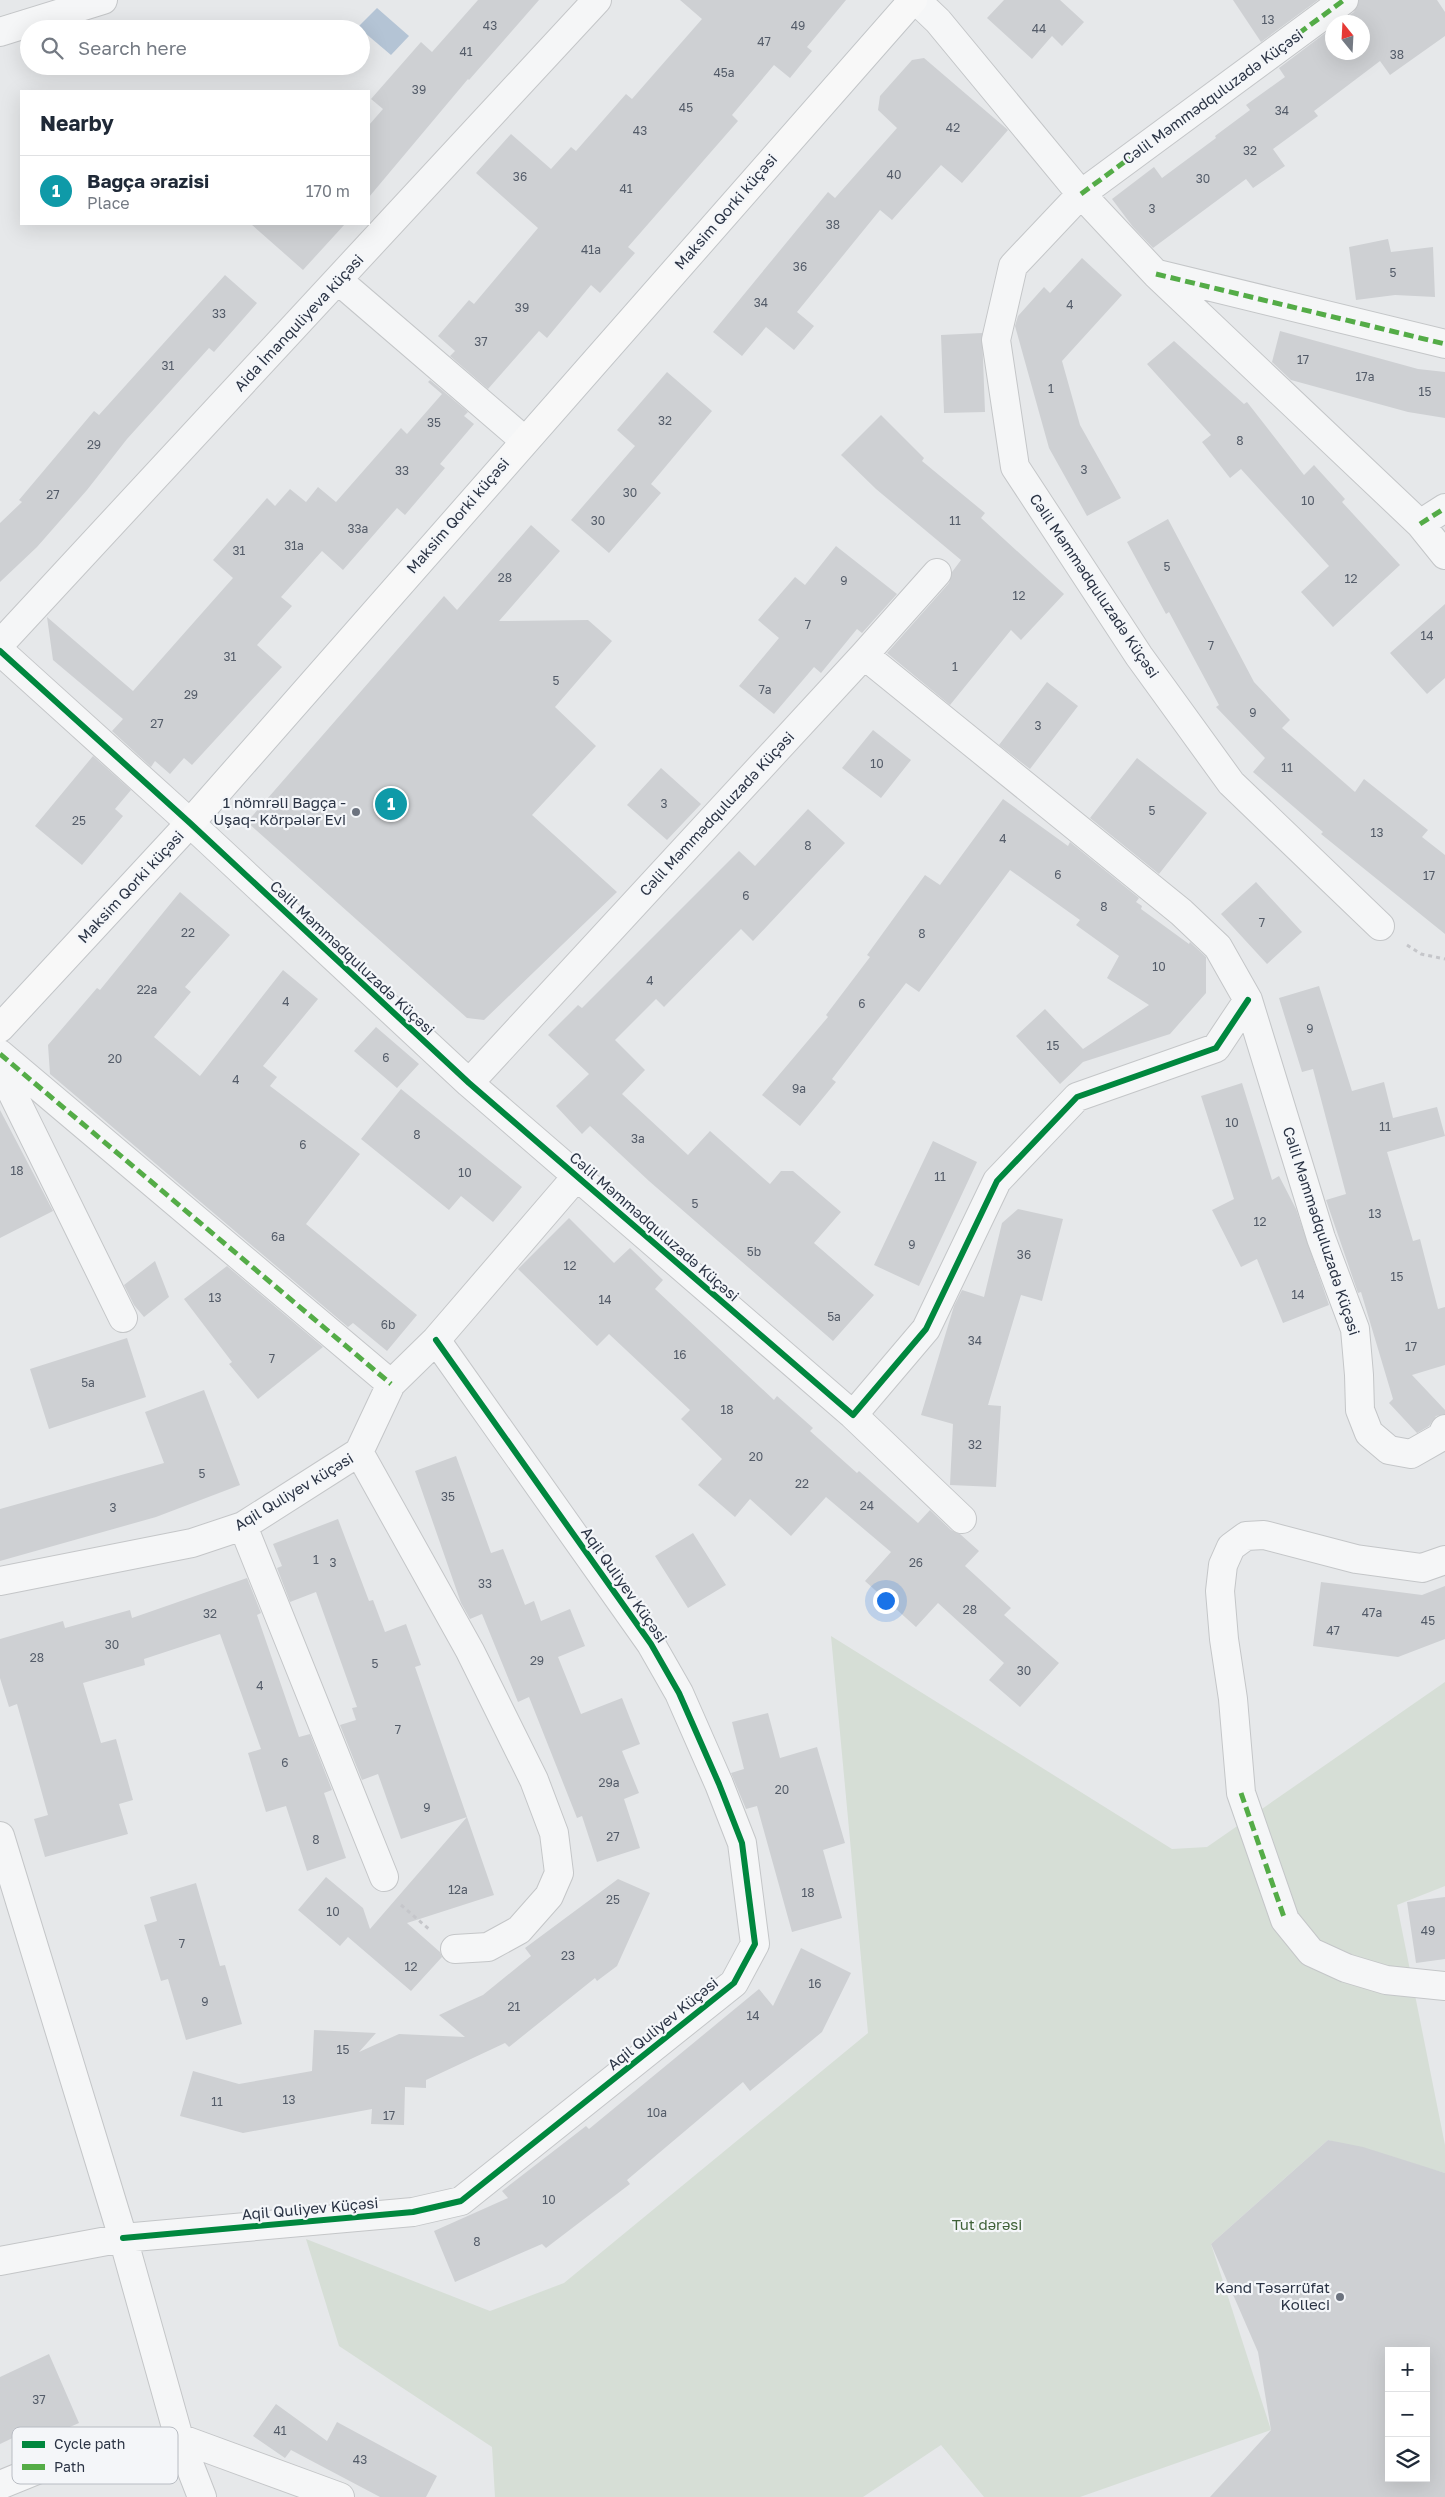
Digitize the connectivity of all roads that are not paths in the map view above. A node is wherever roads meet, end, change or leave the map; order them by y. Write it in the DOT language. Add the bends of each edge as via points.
graph roads {
  1 [pos="103,0"];
  2 [pos="597,0"];
  3 [pos="914,0"];
  4 [pos="1344,0"];
  5 [pos="39,20"];
  6 [pos="20,26"];
  7 [pos="0,32"];
  8 [pos="1082,194"];
  9 [pos="1156,274"];
  10 [pos="339,281"];
  11 [pos="1445,344"];
  12 [pos="524,440"];
  13 [pos="1445,508"];
  14 [pos="1420,524"];
  15 [pos="1445,555"];
  16 [pos="937,573"];
  17 [pos="0,644"];
  18 [pos="0,651"];
  19 [pos="864,655"];
  20 [pos="190,824"];
  21 [pos="1380,926"];
  22 [pos="1248,1000"];
  23 [pos="0,1028"];
  24 [pos="0,1054"];
  25 [pos="0,1068"];
  26 [pos="469,1083"];
  27 [pos="577,1176"];
  28 [pos="123,1318"];
  29 [pos="436,1340"];
  30 [pos="392,1384"];
  31 [pos="853,1415"];
  32 [pos="1445,1429"];
  33 [pos="359,1452"];
  34 [pos="962,1519"];
  35 [pos="243,1526"];
  36 [pos="1445,1560"];
  37 [pos="0,1581"];
  38 [pos="0,1836"];
  39 [pos="384,1877"];
  40 [pos="455,1949"];
  41 [pos="1445,1986"];
  42 [pos="123,2238"];
  43 [pos="0,2261"];
  44 [pos="176,2427"];
  45 [pos="178,2434"];
  46 [pos="179,2438"];
  47 [pos="12,2480"];
  48 [pos="0,2485"];
  49 [pos="202,2497"];
  50 [pos="340,2497"];
  1 -- 5 [label="street"];
  2 -- 10 [label="street, Aida İmanquliyeva küçəsi"];
  3 -- 8 [label="street" via="938,21"];
  3 -- 12 [label="main road, Maksim Qorki küçəsi"];
  4 -- 8 [label="street, Cəlil Məmmədquluzadə Küçəsi"];
  6 -- 7 [label="street"];
  8 -- 9 [label="street"];
  8 -- 21 [label="street, Cəlil Məmmədquluzadə Küçəsi" via="1013,266 996,340 1015,467 1139,656 1231,783"];
  9 -- 11 [label="street"];
  9 -- 14 [label="street"];
  10 -- 12 [label="street"];
  10 -- 17 [label="street, Aida İmanquliyeva küçəsi"];
  12 -- 20 [label="main road, Maksim Qorki küçəsi"];
  13 -- 14 [label="street"];
  14 -- 15 [label="street"];
  16 -- 19 [label="street, Cəlil Məmmədquluzadə Küçəsi"];
  18 -- 20 [label="street, Cəlil Məmmədquluzadə Küçəsi"];
  19 -- 22 [label="street, Cəlil Məmmədquluzadə Küçəsi" via="1181,912 1218,947"];
  19 -- 26 [label="street, Cəlil Məmmədquluzadə Küçəsi"];
  20 -- 23 [label="main road, Maksim Qorki küçəsi"];
  20 -- 26 [label="street, Cəlil Məmmədquluzadə Küçəsi"];
  22 -- 31 [label="street" via="1216,1048 1077,1097 997,1182 926,1329"];
  22 -- 32 [label="street, Cəlil Məmmədquluzadə Küçəsi" via="1321,1238 1355,1329 1360,1410 1369,1433 1389,1450 1410,1454 1441,1437"];
  24 -- 30 [label="street"];
  25 -- 28 [label="street"];
  26 -- 27 [label="street, Cəlil Məmmədquluzadə Küçəsi"];
  27 -- 29 [label="street, Aqil Quliyev küçəsi"];
  27 -- 31 [label="street, Cəlil Məmmədquluzadə Küçəsi"];
  29 -- 30 [label="street, Aqil Quliyev küçəsi"];
  29 -- 42 [label="street, Aqil Quliyev Küçəsi" via="651,1644 679,1693 720,1784 742,1843 755,1944 734,1983 461,2201 413,2212"];
  30 -- 33 [label="street, Aqil Quliyev küçəsi"];
  31 -- 34 [label="street, Cəlil Məmmədquluzadə Küçəsi"];
  33 -- 35 [label="street, Aqil Quliyev küçəsi"];
  33 -- 40 [label="street" via="470,1651 534,1780 554,1833 559,1873 549,1896 519,1930 488,1947"];
  35 -- 37 [label="street, Aqil Quliyev küçəsi" via="192,1543"];
  35 -- 39 [label="street"];
  36 -- 41 [label="street" via="1422,1568 1356,1559 1264,1535 1246,1536 1231,1547 1223,1565 1220,1591 1241,1793 1285,1920 1311,1952 1346,1968 1386,1980"];
  38 -- 42 [label="street"];
  42 -- 43 [label="street, Aqil Quliyev Küçəsi"];
  42 -- 44 [label="street"];
  45 -- 46 [label="street"];
  46 -- 49 [label="street"];
  46 -- 50 [label="street"];
  47 -- 48 [label="street"];
}
